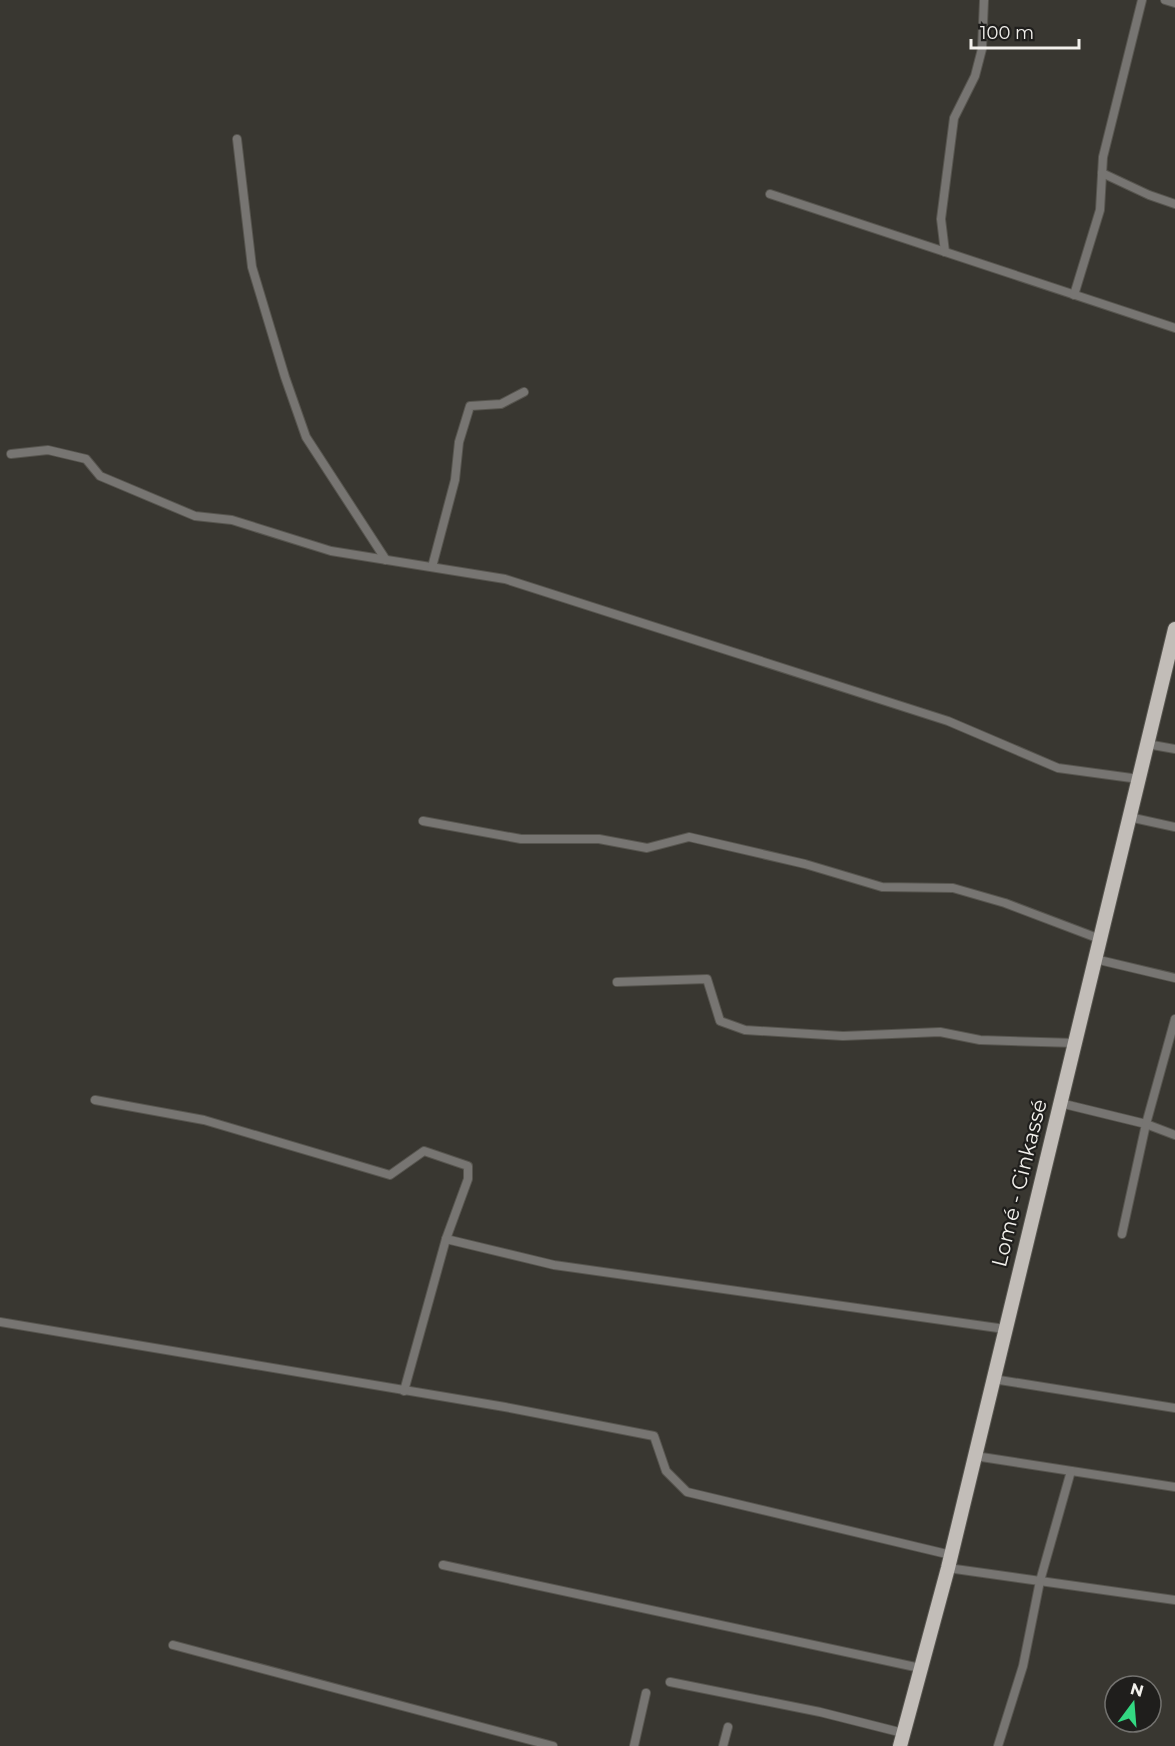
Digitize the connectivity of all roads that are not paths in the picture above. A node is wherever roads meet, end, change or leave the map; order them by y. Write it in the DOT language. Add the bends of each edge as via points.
graph roads {
  1 [pos="984,0"];
  2 [pos="1142,0"];
  3 [pos="1166,0"];
  4 [pos="1175,3"];
  5 [pos="237,139"];
  6 [pos="1102,173"];
  7 [pos="770,194"];
  8 [pos="1175,204"];
  9 [pos="945,252"];
  10 [pos="1074,295"];
  11 [pos="1175,328"];
  12 [pos="524,392"];
  13 [pos="11,454"];
  14 [pos="386,560"];
  15 [pos="432,567"];
  16 [pos="1175,629"];
  17 [pos="1147,744"];
  18 [pos="1175,749"];
  19 [pos="1139,779"];
  20 [pos="1129,817"];
  21 [pos="423,821"];
  22 [pos="1175,827"];
  23 [pos="1100,939"];
  24 [pos="1095,959"];
  25 [pos="1175,978"];
  26 [pos="617,982"];
  27 [pos="1175,1019"];
  28 [pos="1075,1043"];
  29 [pos="95,1100"];
  30 [pos="1060,1103"];
  31 [pos="1146,1124"];
  32 [pos="1175,1134"];
  33 [pos="1122,1234"];
  34 [pos="446,1239"];
  35 [pos="0,1322"];
  36 [pos="1005,1329"];
  37 [pos="993,1379"];
  38 [pos="404,1390"];
  39 [pos="1175,1408"];
  40 [pos="975,1456"];
  41 [pos="1071,1471"];
  42 [pos="1175,1487"];
  43 [pos="949,1561"];
  44 [pos="443,1565"];
  45 [pos="1040,1581"];
  46 [pos="1175,1600"];
  47 [pos="173,1645"];
  48 [pos="920,1668"];
  49 [pos="669,1682"];
  50 [pos="646,1693"];
  51 [pos="728,1727"];
  52 [pos="901,1740"];
  53 [pos="553,1746"];
  54 [pos="634,1746"];
  55 [pos="723,1746"];
  56 [pos="998,1746"];
  1 -- 9 [label="street" via="978,67 954,118 941,219"];
  2 -- 6 [label="street"];
  3 -- 4 [label="street"];
  5 -- 14 [label="street" via="252,267 306,437"];
  6 -- 8 [label="street"];
  6 -- 10 [label="street" via="1100,210"];
  7 -- 9 [label="street"];
  9 -- 10 [label="street"];
  10 -- 11 [label="street"];
  12 -- 15 [label="street" via="501,404 470,406"];
  13 -- 14 [label="street" via="48,450 86,459 100,476 195,516 232,520 331,551"];
  14 -- 15 [label="street"];
  15 -- 19 [label="street" via="506,579 948,721 1058,768"];
  16 -- 17 [label="highway, Lomé - Cinkassé"];
  17 -- 18 [label="street"];
  17 -- 19 [label="highway, Lomé - Cinkassé"];
  19 -- 20 [label="highway, Lomé - Cinkassé"];
  20 -- 22 [label="street"];
  20 -- 23 [label="highway, Lomé - Cinkassé"];
  21 -- 23 [label="street" via="521,839 599,839 647,848 689,837 882,887 953,888"];
  23 -- 24 [label="highway, Lomé - Cinkassé"];
  24 -- 25 [label="street"];
  24 -- 28 [label="highway, Lomé - Cinkassé"];
  26 -- 28 [label="street" via="707,979 720,1021 745,1030 843,1036 940,1032 980,1040"];
  27 -- 31 [label="street"];
  28 -- 30 [label="highway, Lomé - Cinkassé"];
  29 -- 34 [label="street" via="204,1120 390,1175 424,1151 468,1166 468,1179"];
  30 -- 31 [label="street"];
  30 -- 36 [label="highway, Lomé - Cinkassé"];
  31 -- 32 [label="street"];
  31 -- 33 [label="street"];
  34 -- 36 [label="street" via="554,1265"];
  34 -- 38 [label="street"];
  35 -- 38 [label="street"];
  36 -- 37 [label="highway, Lomé - Cinkassé"];
  37 -- 39 [label="street"];
  37 -- 40 [label="highway, Lomé - Cinkassé"];
  38 -- 43 [label="street" via="654,1436 666,1471 687,1492"];
  40 -- 41 [label="street"];
  40 -- 43 [label="highway, Lomé - Cinkassé"];
  41 -- 42 [label="street"];
  41 -- 45 [label="street"];
  43 -- 45 [label="street"];
  43 -- 48 [label="highway, Lomé - Cinkassé"];
  44 -- 48 [label="street"];
  45 -- 46 [label="street"];
  45 -- 56 [label="street" via="1023,1666"];
  47 -- 53 [label="street"];
  48 -- 52 [label="highway, Lomé - Cinkassé"];
  49 -- 52 [label="street" via="820,1712"];
  50 -- 54 [label="street"];
  51 -- 55 [label="street"];
}
